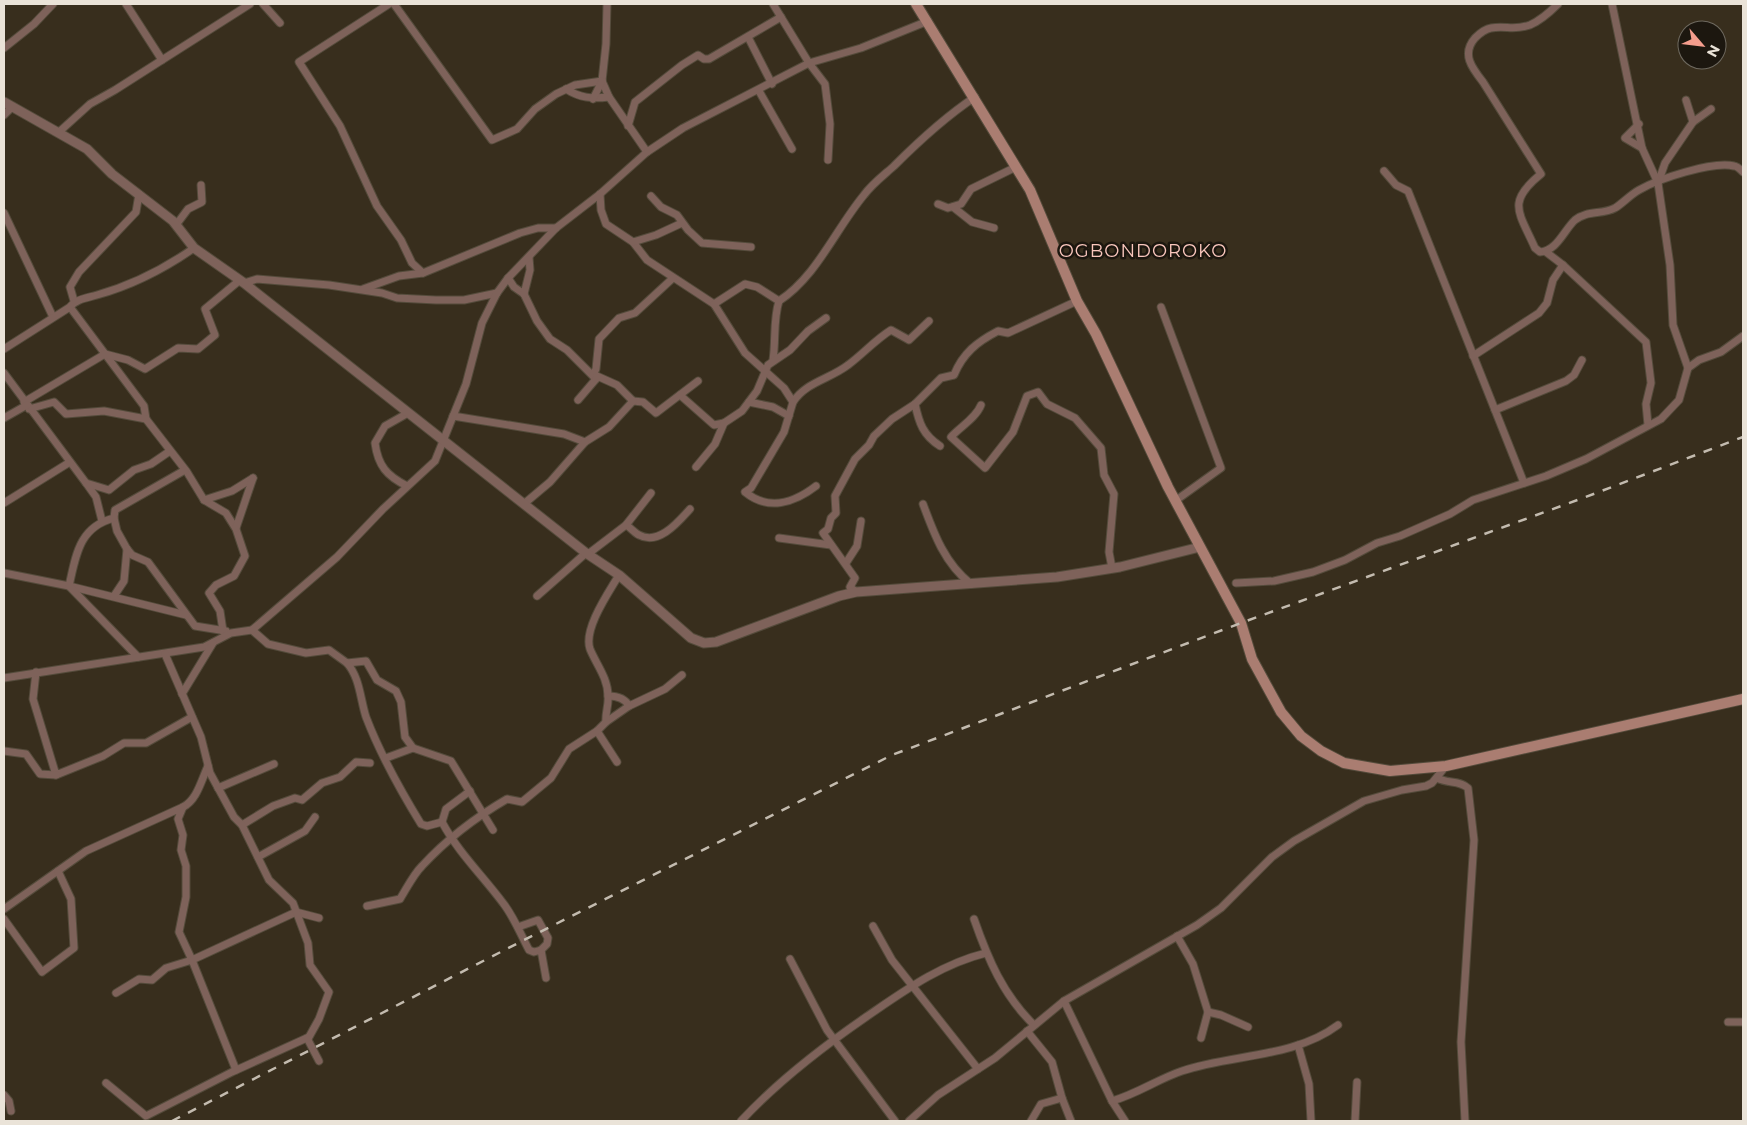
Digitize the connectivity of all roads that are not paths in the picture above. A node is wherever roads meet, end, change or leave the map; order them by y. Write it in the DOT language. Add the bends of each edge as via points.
graph roads {
  1 [pos="53,4"];
  2 [pos="126,4"];
  3 [pos="250,4"];
  4 [pos="263,4"];
  5 [pos="389,4"];
  6 [pos="394,4"];
  7 [pos="606,4"];
  8 [pos="773,4"];
  9 [pos="916,4"];
  10 [pos="1558,4"];
  11 [pos="1613,5"];
  12 [pos="781,17"];
  13 [pos="928,21"];
  14 [pos="280,23"];
  15 [pos="748,37"];
  16 [pos="4,48"];
  17 [pos="162,60"];
  18 [pos="809,63"];
  19 [pos="602,82"];
  20 [pos="772,84"];
  21 [pos="566,89"];
  22 [pos="759,90"];
  23 [pos="609,97"];
  24 [pos="975,97"];
  25 [pos="593,99"];
  26 [pos="1686,100"];
  27 [pos="8,105"];
  28 [pos="1710,109"];
  29 [pos="4,115"];
  30 [pos="1693,122"];
  31 [pos="1639,124"];
  32 [pos="628,126"];
  33 [pos="59,132"];
  34 [pos="1642,148"];
  35 [pos="792,149"];
  36 [pos="647,152"];
  37 [pos="828,160"];
  38 [pos="1016,167"];
  39 [pos="1384,171"];
  40 [pos="1743,172"];
  41 [pos="1658,183"];
  42 [pos="201,185"];
  43 [pos="139,194"];
  44 [pos="600,194"];
  45 [pos="651,196"];
  46 [pos="938,204"];
  47 [pos="953,207"];
  48 [pos="4,213"];
  49 [pos="682,223"];
  50 [pos="176,225"];
  51 [pos="556,228"];
  52 [pos="994,228"];
  53 [pos="633,242"];
  54 [pos="751,247"];
  55 [pos="194,248"];
  56 [pos="1546,252"];
  57 [pos="529,257"];
  58 [pos="1563,265"];
  59 [pos="423,273"];
  60 [pos="508,278"];
  61 [pos="673,278"];
  62 [pos="242,282"];
  63 [pos="362,290"];
  64 [pos="497,293"];
  65 [pos="524,294"];
  66 [pos="779,301"];
  67 [pos="1077,301"];
  68 [pos="72,304"];
  69 [pos="714,304"];
  70 [pos="1162,307"];
  71 [pos="53,317"];
  72 [pos="826,318"];
  73 [pos="928,321"];
  74 [pos="1743,336"];
  75 [pos="4,349"];
  76 [pos="105,354"];
  77 [pos="1473,356"];
  78 [pos="773,360"];
  79 [pos="1582,360"];
  80 [pos="1688,368"];
  81 [pos="4,373"];
  82 [pos="766,373"];
  83 [pos="594,377"];
  84 [pos="698,381"];
  85 [pos="680,395"];
  86 [pos="578,400"];
  87 [pos="633,401"];
  88 [pos="749,402"];
  89 [pos="794,402"];
  90 [pos="915,404"];
  91 [pos="27,405"];
  92 [pos="981,405"];
  93 [pos="1495,410"];
  94 [pos="408,413"];
  95 [pos="453,416"];
  96 [pos="789,416"];
  97 [pos="4,418"];
  98 [pos="146,419"];
  99 [pos="724,423"];
  100 [pos="1648,425"];
  101 [pos="444,441"];
  102 [pos="585,442"];
  103 [pos="940,446"];
  104 [pos="170,451"];
  105 [pos="70,462"];
  106 [pos="696,467"];
  107 [pos="185,470"];
  108 [pos="86,483"];
  109 [pos="1524,483"];
  110 [pos="407,486"];
  111 [pos="816,486"];
  112 [pos="651,493"];
  113 [pos="204,500"];
  114 [pos="1175,501"];
  115 [pos="4,503"];
  116 [pos="525,503"];
  117 [pos="923,504"];
  118 [pos="690,509"];
  119 [pos="114,518"];
  120 [pos="102,521"];
  121 [pos="861,521"];
  122 [pos="626,525"];
  123 [pos="236,529"];
  124 [pos="779,538"];
  125 [pos="832,545"];
  126 [pos="1200,547"];
  127 [pos="127,549"];
  128 [pos="587,553"];
  129 [pos="846,563"];
  130 [pos="1112,568"];
  131 [pos="4,573"];
  132 [pos="619,575"];
  133 [pos="1236,582"];
  134 [pos="971,584"];
  135 [pos="69,586"];
  136 [pos="856,592"];
  137 [pos="114,596"];
  138 [pos="537,596"];
  139 [pos="186,615"];
  140 [pos="223,630"];
  141 [pos="252,630"];
  142 [pos="231,633"];
  143 [pos="215,641"];
  144 [pos="165,654"];
  145 [pos="138,657"];
  146 [pos="347,663"];
  147 [pos="36,672"];
  148 [pos="682,675"];
  149 [pos="4,678"];
  150 [pos="182,694"];
  151 [pos="608,696"];
  152 [pos="1743,699"];
  153 [pos="629,706"];
  154 [pos="192,717"];
  155 [pos="606,722"];
  156 [pos="597,731"];
  157 [pos="413,748"];
  158 [pos="4,751"];
  159 [pos="386,758"];
  160 [pos="617,762"];
  161 [pos="370,763"];
  162 [pos="274,764"];
  163 [pos="208,766"];
  164 [pos="1446,766"];
  165 [pos="56,775"];
  166 [pos="1437,778"];
  167 [pos="218,788"];
  168 [pos="470,791"];
  169 [pos="183,807"];
  170 [pos="483,813"];
  171 [pos="315,817"];
  172 [pos="442,822"];
  173 [pos="242,825"];
  174 [pos="493,830"];
  175 [pos="451,840"];
  176 [pos="258,858"];
  177 [pos="58,871"];
  178 [pos="367,906"];
  179 [pos="4,909"];
  180 [pos="296,912"];
  181 [pos="319,918"];
  182 [pos="4,919"];
  183 [pos="974,919"];
  184 [pos="873,926"];
  185 [pos="518,928"];
  186 [pos="1177,936"];
  187 [pos="541,950"];
  188 [pos="986,953"];
  189 [pos="790,959"];
  190 [pos="192,960"];
  191 [pos="546,978"];
  192 [pos="912,985"];
  193 [pos="116,993"];
  194 [pos="1064,1001"];
  195 [pos="1208,1012"];
  196 [pos="1728,1022"];
  197 [pos="1743,1022"];
  198 [pos="1034,1025"];
  199 [pos="1338,1025"];
  200 [pos="1248,1027"];
  201 [pos="1027,1031"];
  202 [pos="307,1038"];
  203 [pos="1201,1038"];
  204 [pos="834,1040"];
  205 [pos="1298,1045"];
  206 [pos="319,1061"];
  207 [pos="978,1069"];
  208 [pos="236,1070"];
  209 [pos="1357,1082"];
  210 [pos="106,1083"];
  211 [pos="4,1095"];
  212 [pos="1062,1098"];
  213 [pos="1112,1101"];
  214 [pos="11,1111"];
  215 [pos="741,1121"];
  216 [pos="895,1121"];
  217 [pos="909,1121"];
  218 [pos="1031,1121"];
  219 [pos="1071,1121"];
  220 [pos="1125,1121"];
  221 [pos="1312,1121"];
  222 [pos="1355,1121"];
  223 [pos="1465,1121"];
  1 -- 16 [label="street"];
  2 -- 17 [label="street"];
  3 -- 17 [label="street"];
  4 -- 14 [label="street"];
  5 -- 59 [label="street" via="299,62 340,126 378,206 412,263"];
  6 -- 21 [label="street" via="492,140 517,129 535,109"];
  7 -- 19 [label="street"];
  8 -- 12 [label="street"];
  9 -- 13 [label="main road"];
  10 -- 56 [label="street" via="1531,24 1511,30 1489,28 1470,44 1467,54 1472,68 1541,174 1526,187 1518,201 1536,248"];
  11 -- 31 [label="street"];
  12 -- 15 [label="street"];
  12 -- 18 [label="street"];
  13 -- 18 [label="street" via="861,48"];
  13 -- 24 [label="main road"];
  15 -- 20 [label="street"];
  15 -- 32 [label="street" via="709,59 698,55 682,65 635,102"];
  17 -- 33 [label="street" via="90,104"];
  18 -- 20 [label="street"];
  18 -- 37 [label="street" via="825,84 830,124"];
  19 -- 21 [label="street" via="575,84"];
  19 -- 23 [label="street"];
  19 -- 25 [label="street"];
  20 -- 22 [label="street"];
  21 -- 25 [label="street"];
  22 -- 35 [label="street"];
  22 -- 36 [label="street" via="683,128"];
  23 -- 25 [label="street"];
  23 -- 32 [label="street"];
  24 -- 38 [label="main road"];
  24 -- 66 [label="street" via="936,126 864,194 822,252 810,275"];
  26 -- 30 [label="street"];
  27 -- 29 [label="street"];
  27 -- 33 [label="street"];
  28 -- 30 [label="street"];
  30 -- 41 [label="street" via="1665,163"];
  31 -- 34 [label="street"];
  31 -- 34 [label="street" via="1625,138"];
  32 -- 36 [label="street"];
  33 -- 43 [label="street" via="87,149 112,174"];
  34 -- 41 [label="street"];
  36 -- 44 [label="street"];
  38 -- 47 [label="street" via="971,189 961,204"];
  38 -- 67 [label="main road" via="1030,190"];
  39 -- 77 [label="street" via="1396,185 1408,191"];
  40 -- 41 [label="street" via="1735,166 1712,166 1686,171"];
  41 -- 56 [label="street" via="1642,188 1615,208 1589,212 1576,219"];
  41 -- 80 [label="street" via="1670,265 1674,325"];
  42 -- 50 [label="street" via="202,202 188,209"];
  43 -- 50 [label="street"];
  43 -- 68 [label="street" via="136,212 79,272 70,287"];
  44 -- 51 [label="street"];
  44 -- 53 [label="street" via="606,224"];
  45 -- 49 [label="street"];
  46 -- 47 [label="street"];
  47 -- 52 [label="street" via="972,222"];
  48 -- 71 [label="street"];
  49 -- 53 [label="street"];
  49 -- 54 [label="street" via="702,242"];
  50 -- 55 [label="street"];
  51 -- 57 [label="street"];
  51 -- 59 [label="street" via="520,233"];
  53 -- 61 [label="street" via="647,260"];
  55 -- 62 [label="street"];
  55 -- 68 [label="street" via="166,268 116,290"];
  56 -- 58 [label="street"];
  57 -- 60 [label="street"];
  57 -- 65 [label="street" via="530,270"];
  58 -- 77 [label="street" via="1553,280 1547,303 1539,313"];
  58 -- 100 [label="street" via="1646,342 1651,383 1646,404"];
  59 -- 63 [label="street" via="399,276"];
  60 -- 64 [label="street"];
  60 -- 65 [label="street"];
  61 -- 69 [label="street"];
  61 -- 83 [label="street" via="635,313 619,318 599,339"];
  62 -- 63 [label="street" via="257,279"];
  62 -- 76 [label="street" via="205,310 215,335 198,349 178,348 145,369"];
  62 -- 94 [label="street"];
  63 -- 64 [label="street" via="397,298 436,300 464,300"];
  64 -- 95 [label="street" via="482,323 466,384"];
  65 -- 83 [label="street" via="536,321 550,339 568,350"];
  66 -- 69 [label="street" via="757,287 744,284"];
  66 -- 78 [label="street" via="774,317 776,340"];
  67 -- 90 [label="street" via="1008,333 998,330 986,337 967,353 954,375 941,378"];
  67 -- 114 [label="main road"];
  68 -- 71 [label="street"];
  68 -- 76 [label="street"];
  69 -- 82 [label="street" via="745,354"];
  70 -- 114 [label="street" via="1221,468"];
  71 -- 75 [label="street"];
  72 -- 78 [label="street" via="790,350"];
  73 -- 89 [label="street" via="909,340 891,330 849,365 799,393"];
  74 -- 80 [label="street" via="1721,352"];
  76 -- 91 [label="street"];
  76 -- 98 [label="street" via="144,406"];
  77 -- 93 [label="street"];
  78 -- 82 [label="street"];
  79 -- 93 [label="street" via="1566,381"];
  80 -- 100 [label="street" via="1679,400 1661,418"];
  81 -- 91 [label="street"];
  82 -- 88 [label="street"];
  82 -- 89 [label="street" via="784,388"];
  83 -- 86 [label="street"];
  83 -- 87 [label="street" via="617,385"];
  84 -- 85 [label="street"];
  85 -- 87 [label="street" via="656,414 643,402"];
  85 -- 99 [label="street" via="714,425"];
  87 -- 102 [label="street" via="609,427"];
  88 -- 96 [label="street" via="773,407"];
  88 -- 99 [label="street"];
  89 -- 96 [label="street"];
  90 -- 103 [label="street" via="918,422 927,438"];
  90 -- 125 [label="street" via="892,419 855,459 835,496 836,513 828,530 823,533"];
  91 -- 97 [label="street"];
  91 -- 98 [label="street" via="54,402 66,414 104,412"];
  91 -- 105 [label="street"];
  92 -- 130 [label="street" via="978,412 951,437 985,468 1013,432 1027,396 1038,392 1047,404 1075,418 1102,448 1104,474 1114,494 1109,552"];
  93 -- 109 [label="street"];
  94 -- 101 [label="street"];
  94 -- 110 [label="street" via="385,426 375,443 377,457 390,477"];
  95 -- 101 [label="street"];
  95 -- 102 [label="street" via="564,434"];
  96 -- 111 [label="street" via="784,432 751,488 745,492 757,502 786,502"];
  98 -- 104 [label="street"];
  99 -- 106 [label="street" via="715,444"];
  100 -- 109 [label="street" via="1586,459"];
  101 -- 110 [label="street" via="436,461"];
  101 -- 116 [label="street"];
  102 -- 116 [label="street" via="550,482"];
  104 -- 107 [label="street"];
  104 -- 108 [label="street" via="151,464 134,470 109,490"];
  105 -- 108 [label="street"];
  105 -- 115 [label="street"];
  107 -- 113 [label="street"];
  107 -- 119 [label="street" via="115,510"];
  108 -- 120 [label="street" via="96,497"];
  109 -- 133 [label="street" via="1473,500 1434,521 1313,572 1274,581"];
  110 -- 141 [label="street" via="336,557"];
  112 -- 122 [label="street"];
  113 -- 123 [label="street" via="226,513"];
  113 -- 123 [label="street" via="232,491 253,478"];
  114 -- 126 [label="main road"];
  116 -- 128 [label="street"];
  117 -- 134 [label="street" via="951,566"];
  118 -- 122 [label="street" via="674,528 657,536 641,537"];
  119 -- 120 [label="street"];
  119 -- 127 [label="street"];
  120 -- 135 [label="street" via="79,544"];
  121 -- 129 [label="street" via="857,546"];
  122 -- 128 [label="street"];
  123 -- 140 [label="street" via="245,556 234,576 216,584 209,593 220,611"];
  124 -- 125 [label="street"];
  125 -- 129 [label="street"];
  126 -- 130 [label="street"];
  126 -- 164 [label="main road" via="1240,623 1252,659 1282,712 1301,736 1344,763 1367,769 1390,771"];
  127 -- 137 [label="street" via="124,581"];
  127 -- 139 [label="street" via="148,562"];
  128 -- 132 [label="street"];
  128 -- 138 [label="street"];
  129 -- 136 [label="street" via="855,578 850,587"];
  130 -- 134 [label="street" via="1057,577"];
  131 -- 135 [label="street"];
  132 -- 136 [label="street" via="691,638 704,643 741,634"];
  132 -- 151 [label="street" via="596,615 589,647 604,678"];
  134 -- 136 [label="street"];
  135 -- 137 [label="street"];
  135 -- 145 [label="street"];
  137 -- 139 [label="street"];
  139 -- 140 [label="street" via="195,626"];
  140 -- 142 [label="street"];
  141 -- 142 [label="street"];
  141 -- 146 [label="street" via="268,644 306,653 329,650"];
  142 -- 143 [label="street"];
  143 -- 144 [label="street" via="204,647"];
  143 -- 150 [label="street"];
  144 -- 145 [label="street"];
  144 -- 150 [label="street"];
  145 -- 147 [label="street"];
  146 -- 157 [label="street" via="366,662 376,680 396,691 401,702 405,737"];
  146 -- 159 [label="street" via="355,672 366,717"];
  147 -- 149 [label="street"];
  147 -- 165 [label="street" via="33,699"];
  148 -- 153 [label="street" via="665,689"];
  150 -- 154 [label="street"];
  151 -- 153 [label="street" via="616,696"];
  151 -- 155 [label="street"];
  152 -- 164 [label="main road"];
  153 -- 155 [label="street"];
  154 -- 163 [label="street"];
  154 -- 165 [label="street" via="146,743 124,744"];
  155 -- 156 [label="street"];
  156 -- 160 [label="street"];
  156 -- 170 [label="street" via="569,749 552,778 522,802 507,799"];
  157 -- 159 [label="street"];
  157 -- 168 [label="street" via="451,761"];
  158 -- 165 [label="street" via="26,754 40,774"];
  159 -- 172 [label="street" via="421,824 427,826"];
  161 -- 173 [label="street" via="356,762 340,777 322,783 302,800 295,798 273,806"];
  162 -- 167 [label="street"];
  163 -- 167 [label="street"];
  163 -- 169 [label="street" via="196,797"];
  164 -- 166 [label="street"];
  166 -- 186 [label="street" via="1426,786 1364,801 1294,841 1272,857 1221,908"];
  166 -- 223 [label="street" via="1462,783 1468,788 1474,840 1461,1042"];
  167 -- 173 [label="street"];
  168 -- 170 [label="street"];
  168 -- 172 [label="street" via="446,809"];
  169 -- 177 [label="street" via="86,850"];
  169 -- 190 [label="street" via="178,819 183,835 181,850 186,866 186,897 179,932"];
  170 -- 174 [label="street"];
  170 -- 175 [label="street"];
  171 -- 176 [label="street" via="304,831"];
  172 -- 175 [label="street"];
  173 -- 176 [label="street"];
  175 -- 178 [label="street" via="420,867 400,899"];
  175 -- 185 [label="street" via="504,904"];
  176 -- 180 [label="street" via="269,880 293,903"];
  177 -- 179 [label="street"];
  177 -- 182 [label="street" via="71,898 74,948 42,972"];
  180 -- 181 [label="street"];
  180 -- 190 [label="street"];
  180 -- 202 [label="street" via="308,943 310,964 330,992"];
  183 -- 188 [label="street"];
  184 -- 192 [label="street" via="892,960"];
  185 -- 187 [label="street" via="529,950"];
  185 -- 187 [label="street" via="538,920 548,938"];
  186 -- 194 [label="street"];
  186 -- 195 [label="street" via="1193,964"];
  187 -- 191 [label="street"];
  188 -- 192 [label="street" via="961,959"];
  188 -- 198 [label="street" via="1015,1007"];
  189 -- 204 [label="street"];
  190 -- 193 [label="street" via="166,968 152,980 139,979"];
  190 -- 208 [label="street"];
  192 -- 204 [label="street"];
  192 -- 207 [label="street"];
  194 -- 198 [label="street"];
  194 -- 213 [label="street"];
  195 -- 200 [label="street"];
  195 -- 203 [label="street"];
  196 -- 197 [label="street"];
  198 -- 201 [label="street"];
  199 -- 205 [label="street" via="1325,1035"];
  201 -- 207 [label="street"];
  201 -- 212 [label="street" via="1052,1062"];
  202 -- 206 [label="street"];
  202 -- 208 [label="street"];
  204 -- 215 [label="street" via="768,1092"];
  204 -- 216 [label="street"];
  205 -- 213 [label="street" via="1182,1071 1135,1094"];
  205 -- 221 [label="street" via="1309,1084"];
  207 -- 217 [label="street" via="938,1095"];
  208 -- 210 [label="street" via="146,1116"];
  209 -- 222 [label="street"];
  211 -- 214 [label="street"];
  212 -- 218 [label="street" via="1042,1104"];
  212 -- 219 [label="street"];
  213 -- 220 [label="street"];
}
